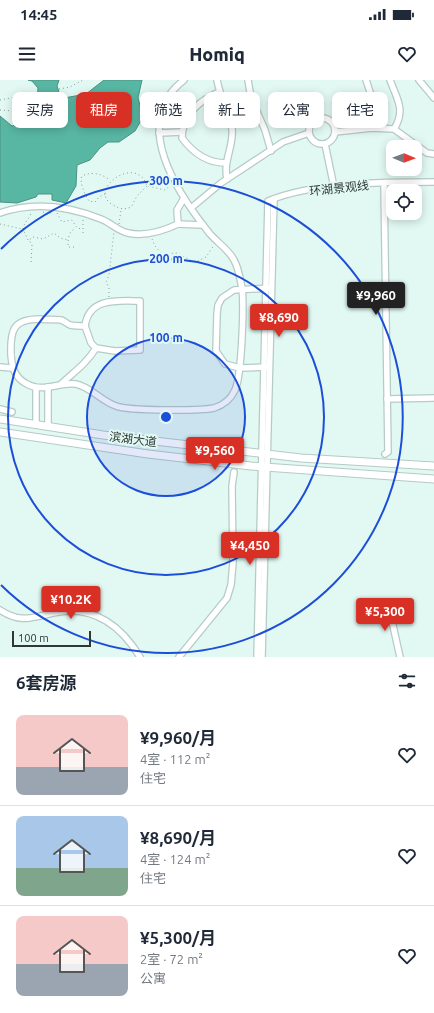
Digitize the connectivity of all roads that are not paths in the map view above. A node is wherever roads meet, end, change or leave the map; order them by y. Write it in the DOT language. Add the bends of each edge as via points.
graph roads {
  1 [pos="184,80"];
  2 [pos="217,80"];
  3 [pos="248,80"];
  4 [pos="366,80"];
  5 [pos="390,80"];
  6 [pos="419,80"];
  7 [pos="220,92"];
  8 [pos="370,92"];
  9 [pos="434,98"];
  10 [pos="204,100"];
  11 [pos="232,128"];
  12 [pos="372,128"];
  13 [pos="394,129"];
  14 [pos="182,132"];
  15 [pos="335,132"];
  16 [pos="159,133"];
  17 [pos="309,133"];
  18 [pos="325,144"];
  19 [pos="271,151"];
  20 [pos="434,154"];
  21 [pos="226,162"];
  22 [pos="227,179"];
  23 [pos="434,182"];
  24 [pos="384,184"];
  25 [pos="334,187"];
  26 [pos="184,198"];
  27 [pos="191,208"];
  28 [pos="0,213"];
  29 [pos="178,224"];
  30 [pos="203,225"];
  31 [pos="269,288"];
  32 [pos="242,289"];
  33 [pos="85,326"];
  34 [pos="96,348"];
  35 [pos="0,366"];
  36 [pos="267,367"];
  37 [pos="12,368"];
  38 [pos="240,368"];
  39 [pos="61,384"];
  40 [pos="48,387"];
  41 [pos="36,388"];
  42 [pos="434,398"];
  43 [pos="387,399"];
  44 [pos="0,409"];
  45 [pos="12,412"];
  46 [pos="0,419"];
  47 [pos="36,425"];
  48 [pos="48,427"];
  49 [pos="0,432"];
  50 [pos="265,454"];
  51 [pos="385,454"];
  52 [pos="434,466"];
  53 [pos="264,467"];
  54 [pos="234,472"];
  55 [pos="434,479"];
  56 [pos="388,603"];
  57 [pos="0,610"];
  58 [pos="140,657"];
  59 [pos="178,657"];
  60 [pos="257,657"];
  61 [pos="262,657"];
  62 [pos="400,657"];
  1 -- 16 [label="street" via="171,91 164,102"];
  2 -- 7 [label="street"];
  3 -- 19 [label="street" via="251,98"];
  4 -- 8 [label="street"];
  5 -- 13 [label="street" via="401,109 400,119"];
  6 -- 9 [label="street"];
  10 -- 14 [label="street" via="189,115"];
  11 -- 21 [label="street"];
  12 -- 13 [label="street"];
  12 -- 15 [label="street"];
  13 -- 20 [label="street" via="428,153"];
  14 -- 16 [label="street"];
  14 -- 21 [label="street" via="182,138 193,151 216,163"];
  15 -- 17 [label="street" via="333,122 322,117 311,123"];
  15 -- 18 [label="street" via="333,139"];
  16 -- 26 [label="street" via="174,184"];
  17 -- 18 [label="street" via="316,143"];
  17 -- 19 [label="street" via="288,139"];
  18 -- 25 [label="street"];
  19 -- 22 [label="street"];
  21 -- 22 [label="street"];
  22 -- 27 [label="street"];
  23 -- 24 [label="street, 环湖景观线"];
  24 -- 25 [label="street, 环湖景观线"];
  24 -- 43 [label="street"];
  25 -- 31 [label="street, 环湖景观线" via="271,200"];
  26 -- 27 [label="street"];
  26 -- 29 [label="street" via="176,210"];
  27 -- 30 [label="street"];
  28 -- 29 [label="street" via="22,207 52,206 103,220 129,234 151,233"];
  29 -- 30 [label="street"];
  30 -- 32 [label="street" via="234,261"];
  31 -- 32 [label="street"];
  31 -- 36 [label="street"];
  32 -- 38 [label="street"];
  32 -- 38 [label="street" via="234,290 222,298 218,305 216,351 225,364"];
  33 -- 34 [label="street" via="91,343"];
  33 -- 34 [label="street" via="94,308 108,301 140,301 140,350 115,351"];
  33 -- 37 [label="street" via="71,325 62,320 21,321 12,334"];
  34 -- 39 [label="street" via="88,362 76,369"];
  35 -- 37 [label="street"];
  36 -- 38 [label="street"];
  36 -- 50 [label="street"];
  37 -- 41 [label="street" via="20,379"];
  38 -- 39 [label="street" via="231,397 210,409 132,410 117,407 80,385"];
  39 -- 40 [label="street"];
  40 -- 41 [label="street"];
  40 -- 48 [label="street"];
  41 -- 47 [label="street"];
  42 -- 43 [label="street"];
  43 -- 51 [label="street" via="388,452"];
  44 -- 45 [label="street"];
  46 -- 47 [label="main road, 滨湖大道"];
  47 -- 48 [label="main road, 滨湖大道"];
  48 -- 50 [label="main road, 滨湖大道"];
  49 -- 53 [label="main road, 滨湖大道" via="148,454"];
  50 -- 52 [label="main road, 滨湖大道"];
  50 -- 53 [label="street"];
  53 -- 55 [label="main road, 滨湖大道"];
  53 -- 60 [label="street"];
  53 -- 61 [label="street"];
  54 -- 59 [label="street" via="233,563 227,598"];
  56 -- 62 [label="street"];
  57 -- 58 [label="street" via="10,616 26,620 60,612 98,616 109,621 123,633"];
}
